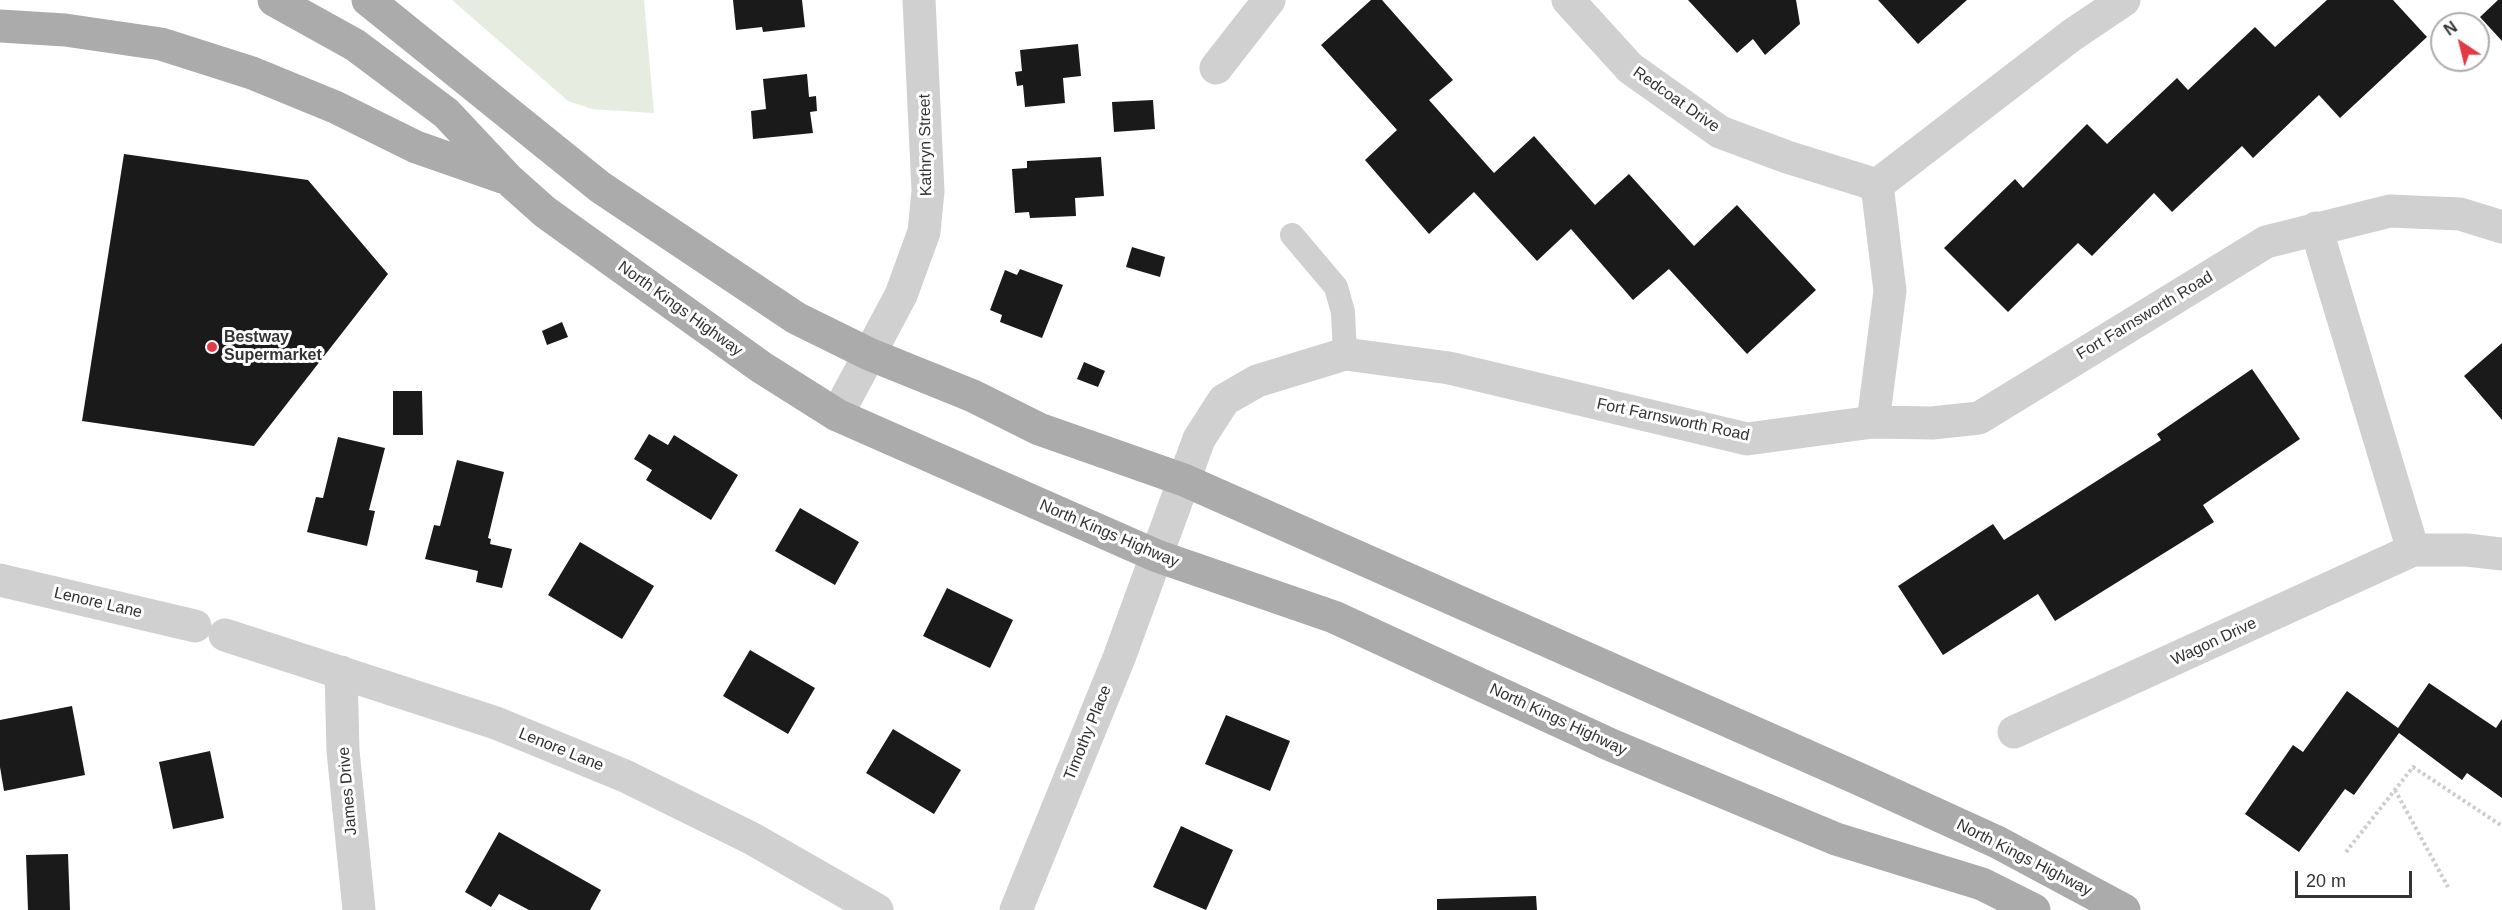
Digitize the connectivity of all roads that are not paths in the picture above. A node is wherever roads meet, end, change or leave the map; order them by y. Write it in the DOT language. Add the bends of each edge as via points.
graph roads {
  1 [pos="274,0"];
  2 [pos="368,0"];
  3 [pos="919,0"];
  4 [pos="1269,0"];
  5 [pos="1568,0"];
  6 [pos="2124,0"];
  7 [pos="0,26"];
  8 [pos="1216,68"];
  9 [pos="508,179"];
  10 [pos="1877,185"];
  11 [pos="2502,227"];
  12 [pos="2316,228"];
  13 [pos="1293,235"];
  14 [pos="869,354"];
  15 [pos="1345,354"];
  16 [pos="837,415"];
  17 [pos="1873,422"];
  18 [pos="1184,480"];
  19 [pos="2413,550"];
  20 [pos="2502,554"];
  21 [pos="1157,556"];
  22 [pos="0,580"];
  23 [pos="341,672"];
  24 [pos="2014,732"];
  25 [pos="359,910"];
  26 [pos="877,910"];
  27 [pos="1017,910"];
  28 [pos="2034,910"];
  29 [pos="2124,910"];
  1 -- 9 [label="main road, North Kings Highway" via="356,45 446,113"];
  2 -- 14 [label="main road, North Kings Highway" via="600,187 796,318"];
  3 -- 14 [label="street, Kathryn Street" via="928,191 924,232 901,296"];
  4 -- 8 [label="street"];
  5 -- 10 [label="street, Redcoat Drive" via="1630,68 1720,132 1786,158"];
  6 -- 10 [label="street" via="2072,35"];
  7 -- 9 [label="main road" via="65,30 161,44 252,73 335,107 416,147"];
  9 -- 16 [label="main road, North Kings Highway" via="545,212 751,360"];
  10 -- 17 [label="street" via="1890,291"];
  11 -- 12 [label="street, Fort Farnsworth Road" via="2460,214 2390,212"];
  12 -- 17 [label="street, Fort Farnsworth Road" via="2266,242 1979,418 1932,423"];
  12 -- 19 [label="street"];
  13 -- 15 [label="lane" via="1336,287 1343,312"];
  14 -- 16 [label="street, Kathryn Street"];
  14 -- 18 [label="main road, North Kings Highway" via="973,396 1039,429"];
  15 -- 17 [label="street, Fort Farnsworth Road" via="1449,368 1747,439"];
  15 -- 18 [label="street, Fort Farnsworth Road" via="1257,381 1224,400 1199,439"];
  16 -- 21 [label="main road, North Kings Highway"];
  18 -- 21 [label="street, Fort Farnsworth Road"];
  18 -- 29 [label="main road, North Kings Highway" via="1997,842"];
  19 -- 20 [label="street, Wagon Drive"];
  19 -- 24 [label="street, Wagon Drive"];
  21 -- 27 [label="street, Timothy Place"];
  21 -- 28 [label="main road, North Kings Highway" via="1334,617 1611,745 1836,838 1982,884"];
  22 -- 23 [label="street, Lenore Lane" via="210,631"];
  23 -- 25 [label="street, James Drive" via="343,751"];
  23 -- 26 [label="street, Lenore Lane" via="496,723 625,776 751,838"];
}
